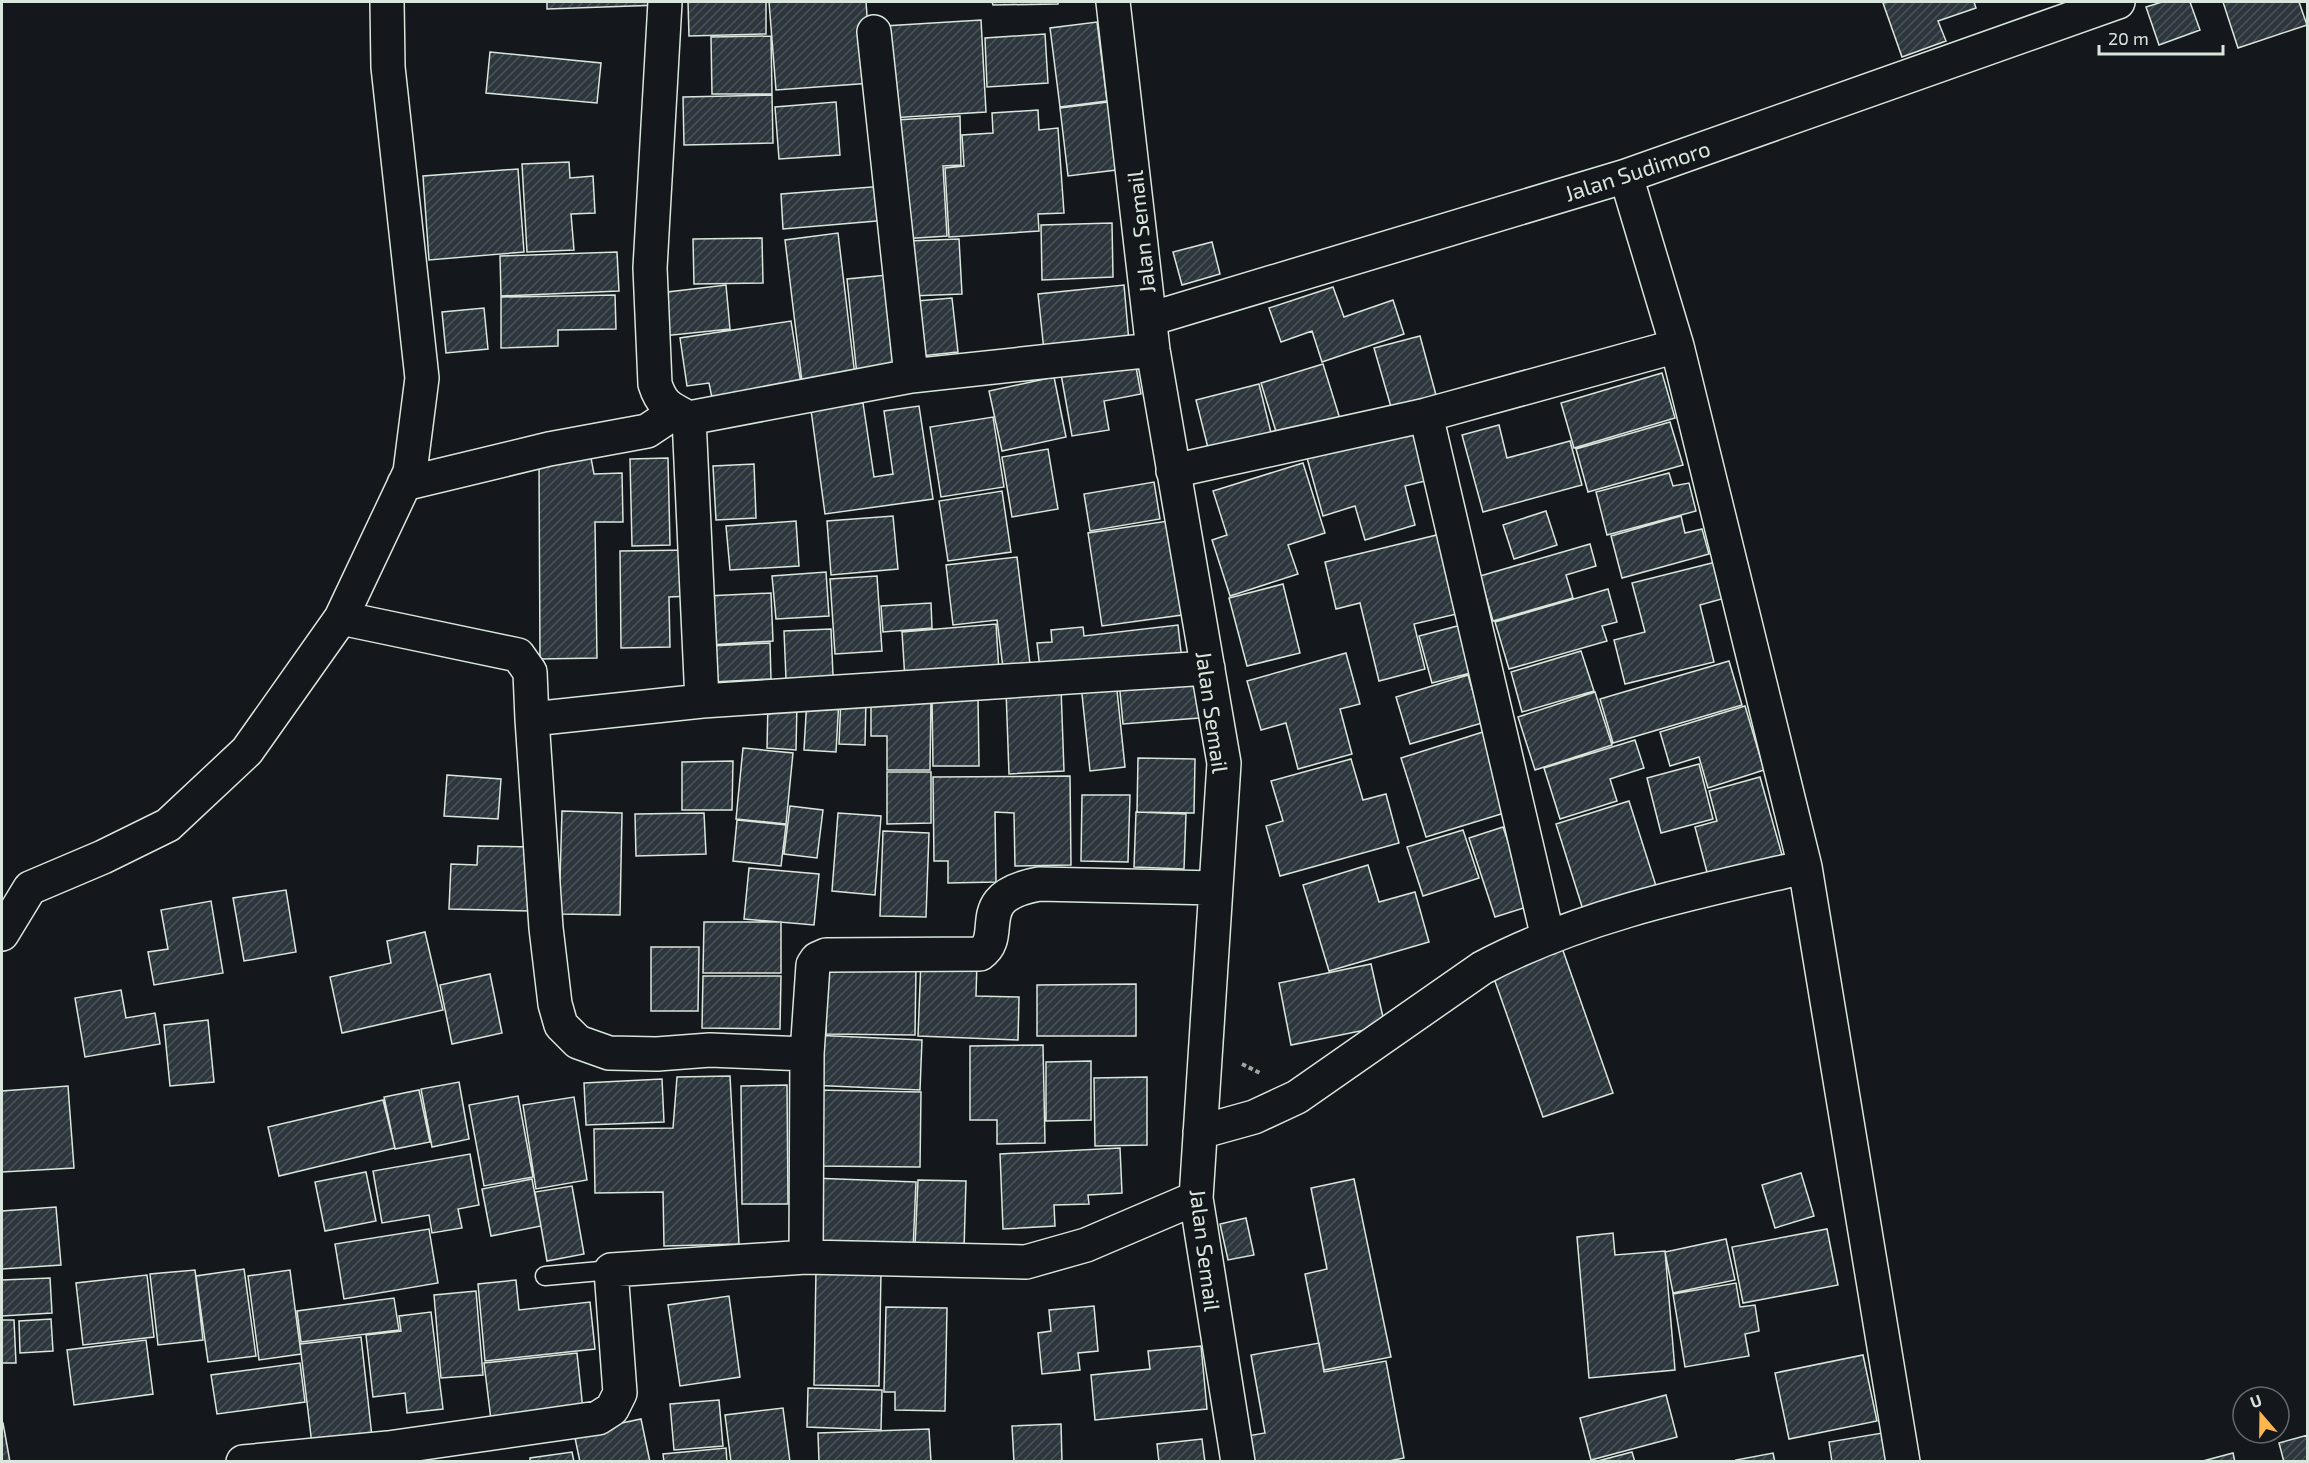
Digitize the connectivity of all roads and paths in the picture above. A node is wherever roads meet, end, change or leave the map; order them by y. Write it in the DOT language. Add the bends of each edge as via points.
graph roads {
  1 [pos="387,2"];
  2 [pos="665,2"];
  3 [pos="1113,2"];
  4 [pos="2118,2"];
  5 [pos="874,32"];
  6 [pos="1626,176"];
  7 [pos="1151,334"];
  8 [pos="1677,346"];
  9 [pos="911,376"];
  10 [pos="680,413"];
  11 [pos="1426,415"];
  12 [pos="1173,471"];
  13 [pos="404,484"];
  14 [pos="341,618"];
  15 [pos="1208,668"];
  16 [pos="702,701"];
  17 [pos="532,719"];
  18 [pos="1805,867"];
  19 [pos="1216,888"];
  20 [pos="2,934"];
  21 [pos="1548,938"];
  22 [pos="1207,1046"];
  23 [pos="807,1054"];
  24 [pos="1297,1097"];
  25 [pos="1200,1132"];
  26 [pos="1196,1198"];
  27 [pos="806,1257"];
  28 [pos="611,1270"];
  29 [pos="545,1276"];
  30 [pos="389,1455"];
  31 [pos="243,1461"];
  32 [pos="1238,1461"];
  33 [pos="1903,1461"];
  1 -- 13 [label="street" via="388,67 422,378 410,472"];
  2 -- 10 [label="street" via="650,268 655,384 660,399"];
  3 -- 7 [label="street, Jalan Semail"];
  4 -- 6 [label="street, Jalan Sudimoro"];
  5 -- 9 [label="street"];
  6 -- 7 [label="street, Jalan Sudimoro"];
  6 -- 8 [label="street"];
  7 -- 9 [label="street, Jalan Sudimoro"];
  7 -- 12 [label="street, Jalan Semail"];
  8 -- 11 [label="street"];
  8 -- 18 [label="street"];
  9 -- 10 [label="street, Jalan Sudimoro"];
  10 -- 13 [label="street" via="647,431 549,448"];
  10 -- 16 [label="street"];
  11 -- 12 [label="street"];
  11 -- 21 [label="street"];
  12 -- 15 [label="street, Jalan Semail"];
  13 -- 14 [label="street"];
  14 -- 17 [label="street" via="518,655 530,672"];
  14 -- 20 [label="street" via="247,751 168,825 30,888"];
  15 -- 16 [label="street"];
  15 -- 19 [label="street, Jalan Semail" via="1224,763"];
  16 -- 17 [label="street"];
  17 -- 23 [label="street" via="546,928 561,1025 578,1042 609,1053 710,1050"];
  18 -- 21 [label="street" via="1684,894"];
  18 -- 33 [label="street"];
  19 -- 22 [label="street, Jalan Semail"];
  19 -- 23 [label="street" via="1039,884 1023,887 1000,901 992,912 987,950 980,954 826,955 813,964"];
  21 -- 24 [label="street" via="1482,968"];
  22 -- 24 [label="path" via="1260,1072"];
  22 -- 25 [label="street, Jalan Semail"];
  23 -- 27 [label="street"];
  24 -- 25 [label="street" via="1254,1118"];
  25 -- 26 [label="street, Jalan Semail"];
  26 -- 27 [label="street" via="1086,1245 1026,1262"];
  26 -- 32 [label="street, Jalan Semail"];
  27 -- 28 [label="street"];
  28 -- 29 [label="lane"];
  28 -- 30 [label="street" via="620,1393 612,1409 598,1418"];
  30 -- 31 [label="street"];
}
